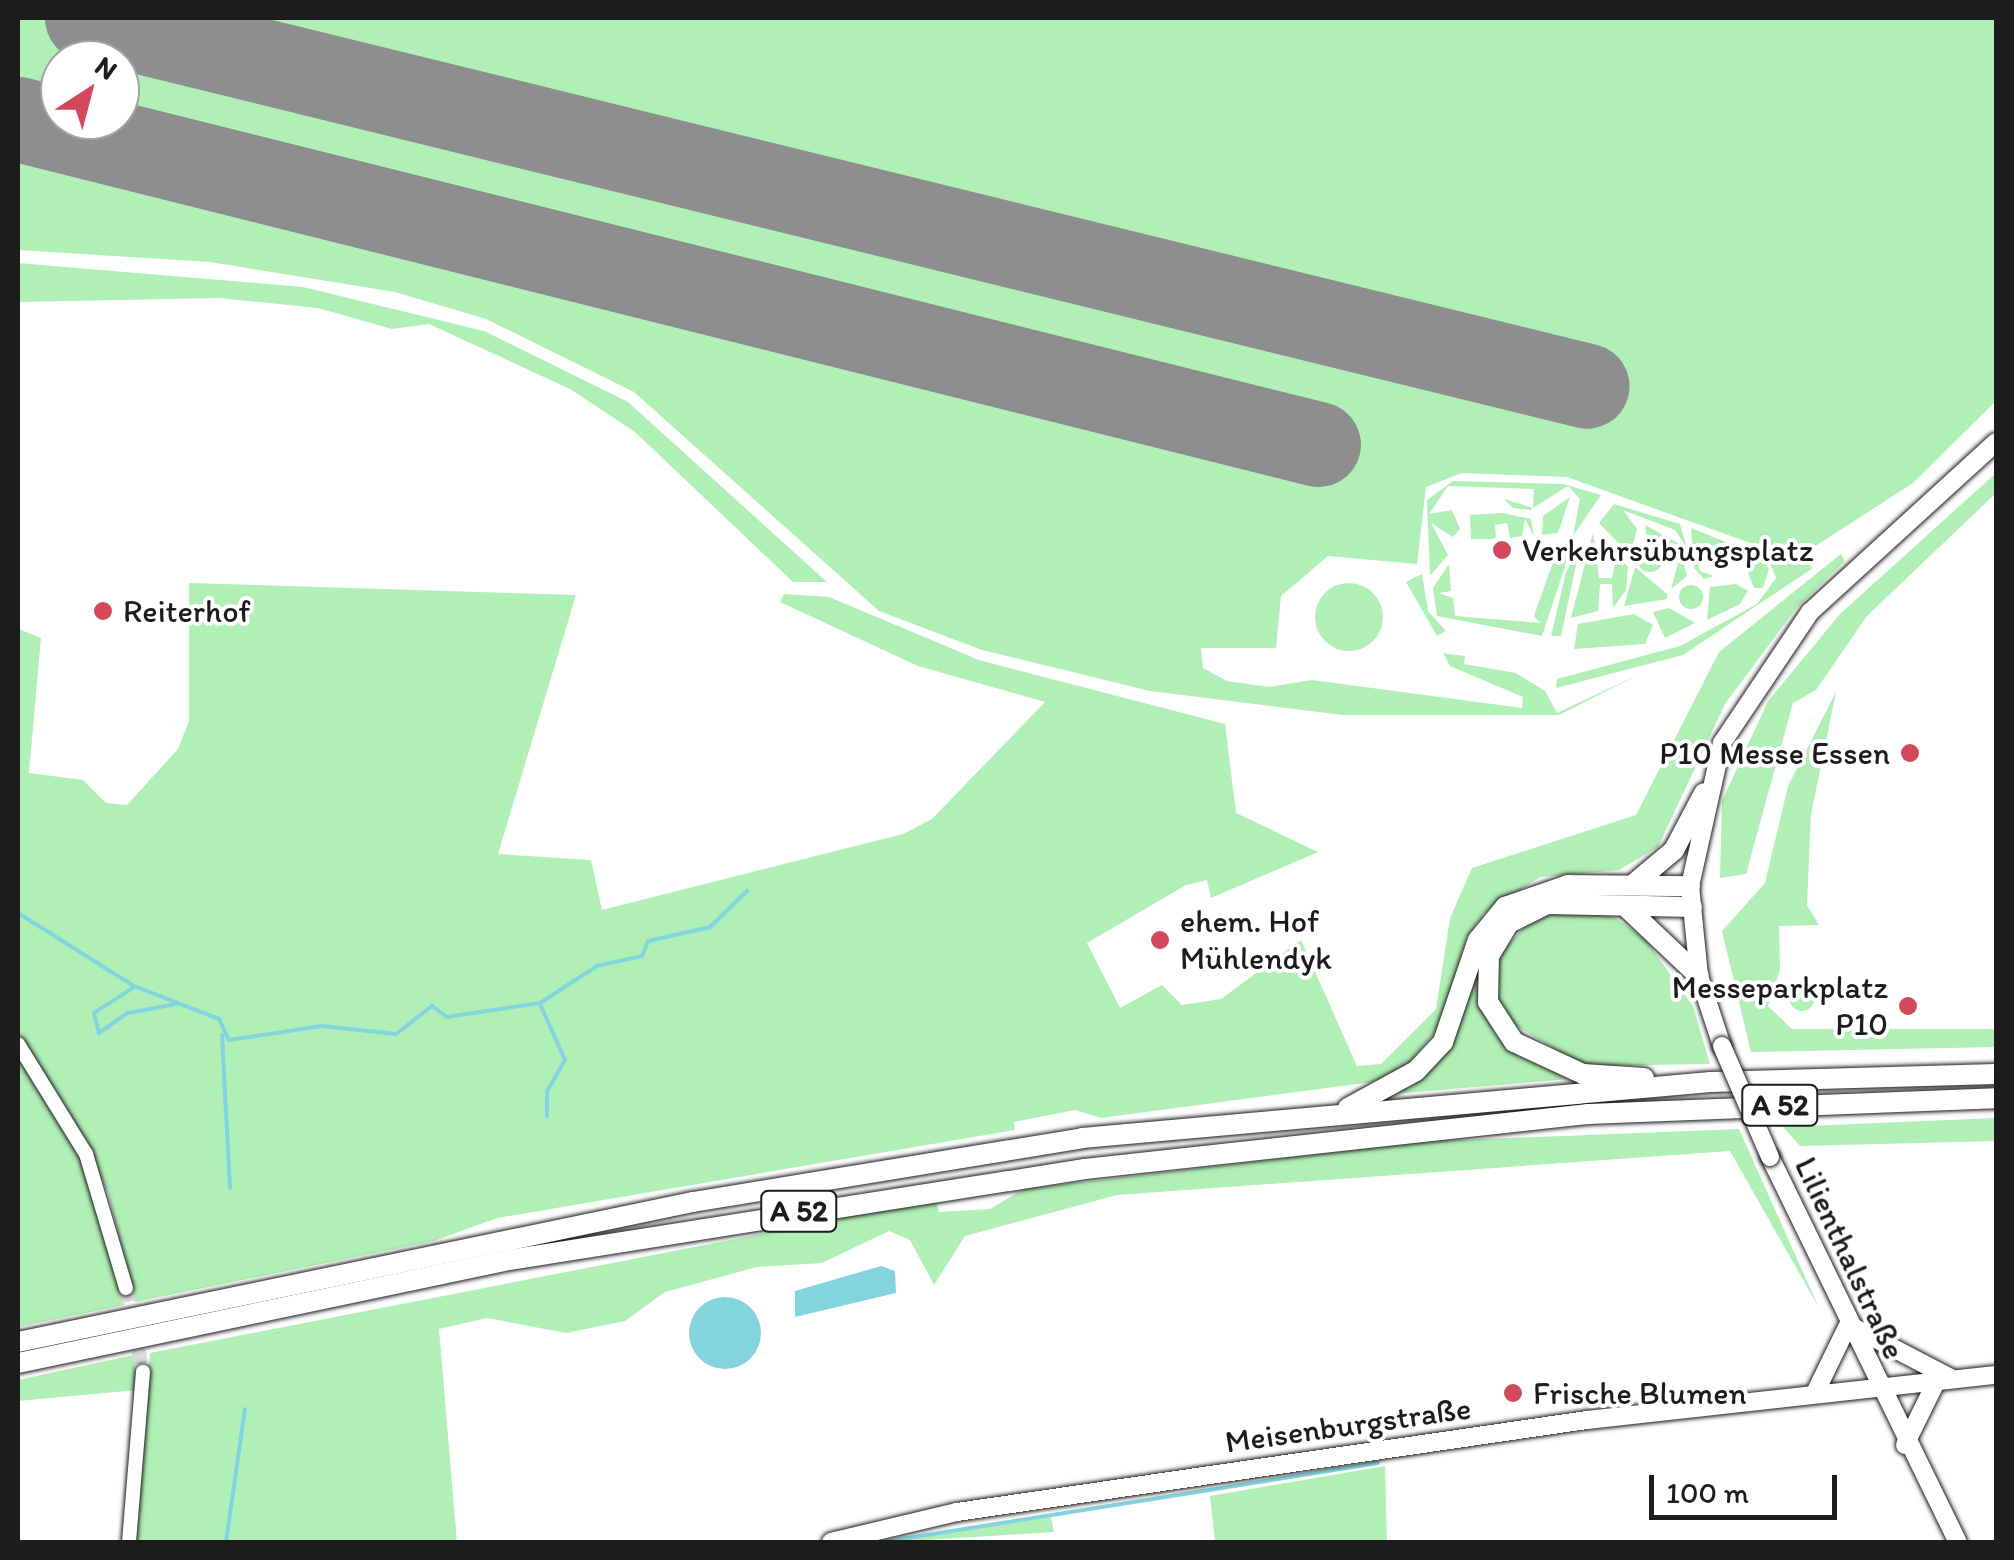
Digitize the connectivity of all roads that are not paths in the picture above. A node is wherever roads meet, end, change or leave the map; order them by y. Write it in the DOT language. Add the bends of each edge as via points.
graph roads {
  1 [pos="1996,442"];
  2 [pos="1704,793"];
  3 [pos="1635,884"];
  4 [pos="1691,896"];
  5 [pos="1620,904"];
  6 [pos="1699,976"];
  7 [pos="18,1044"];
  8 [pos="1996,1074"];
  9 [pos="1711,1082"];
  10 [pos="1996,1100"];
  11 [pos="1338,1114"];
  12 [pos="126,1288"];
  13 [pos="1848,1325"];
  14 [pos="18,1342"];
  15 [pos="18,1363"];
  16 [pos="144,1372"];
  17 [pos="1996,1375"];
  18 [pos="1943,1379"];
  19 [pos="1877,1387"];
  20 [pos="1816,1391"];
  21 [pos="1904,1445"];
  22 [pos="129,1542"];
  23 [pos="832,1542"];
  24 [pos="1958,1542"];
  1 -- 2 [label="main road, Lilienthalstraße" via="1776,653"];
  2 -- 3 [label="highway" via="1674,850"];
  2 -- 4 [label="main road, Lilienthalstraße"];
  3 -- 4 [label="highway"];
  3 -- 11 [label="highway" via="1542,890 1505,907 1478,940 1452,1023 1431,1057"];
  4 -- 5 [label="highway"];
  4 -- 6 [label="main road, Lilienthalstraße"];
  5 -- 6 [label="highway"];
  5 -- 9 [label="highway" via="1547,904 1509,924 1484,978 1499,1024 1536,1056 1583,1074"];
  6 -- 13 [label="main road, Lilienthalstraße, bridge" via="1722,1046"];
  7 -- 12 [label="street" via="86,1154"];
  8 -- 9 [label="highway, A 52"];
  9 -- 11 [label="highway, A 52"];
  10 -- 15 [label="highway, A 52" via="1550,1117 1085,1169 509,1260"];
  11 -- 14 [label="highway, A 52" via="920,1162"];
  13 -- 18 [label="main road"];
  13 -- 19 [label="main road, Lilienthalstraße"];
  13 -- 20 [label="main road"];
  16 -- 22 [label="street"];
  17 -- 18 [label="main road, Meisenburgstraße"];
  18 -- 19 [label="main road, Meisenburgstraße"];
  18 -- 21 [label="main road"];
  19 -- 20 [label="main road, Meisenburgstraße"];
  19 -- 21 [label="main road, Lilienthalstraße"];
  20 -- 23 [label="main road, Meisenburgstraße" via="957,1512"];
  21 -- 24 [label="main road, Lilienthalstraße"];
}
